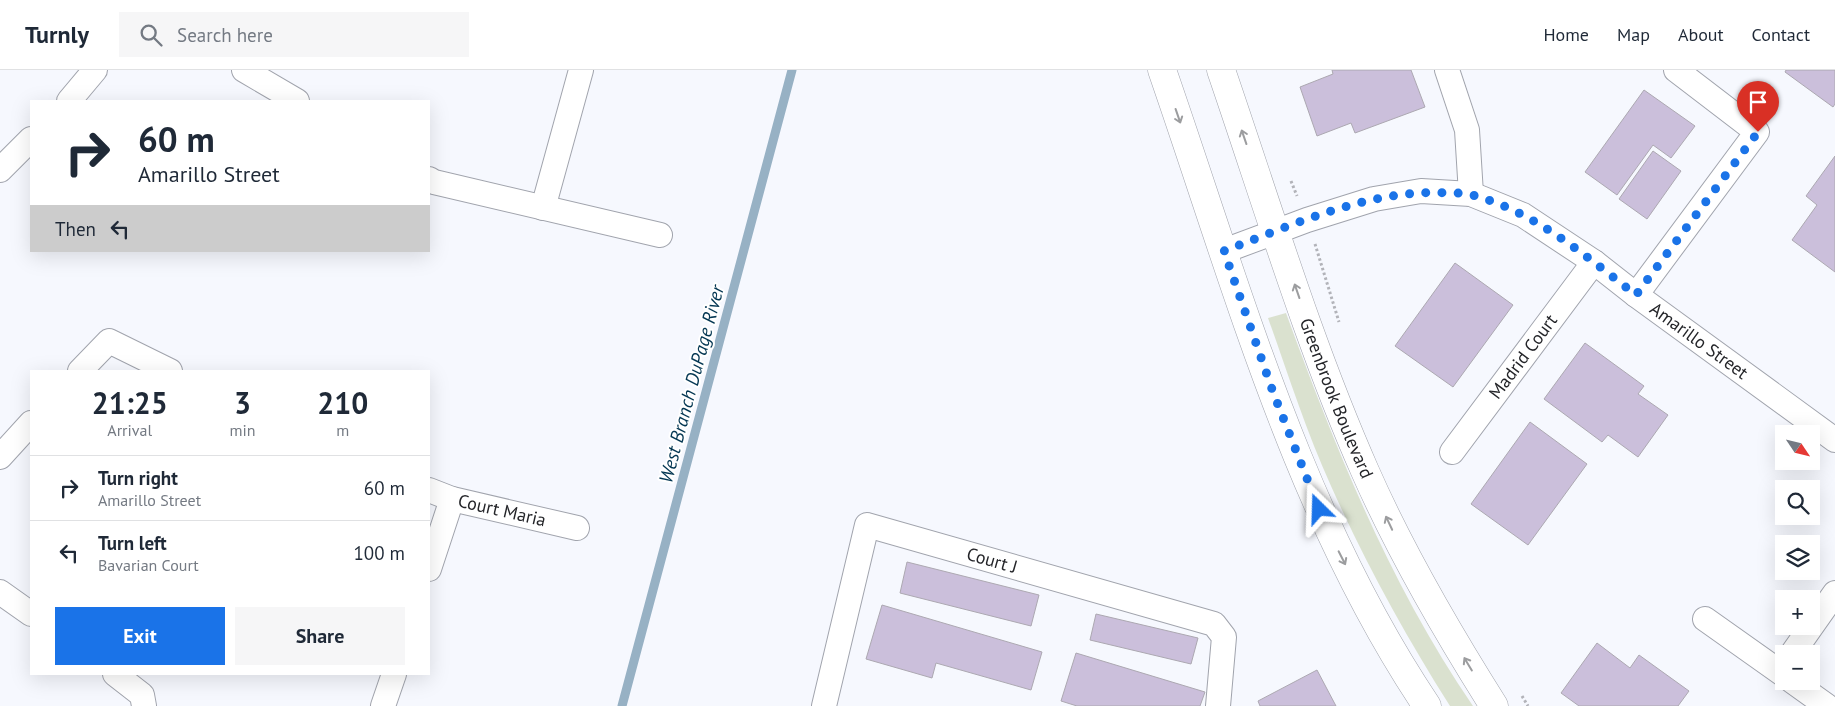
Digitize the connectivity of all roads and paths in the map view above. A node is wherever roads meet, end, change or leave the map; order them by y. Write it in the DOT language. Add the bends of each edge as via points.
graph roads {
  1 [pos="95,70"];
  2 [pos="244,70"];
  3 [pos="581,70"];
  4 [pos="1162,70"];
  5 [pos="1221,70"];
  6 [pos="1447,70"];
  7 [pos="1676,70"];
  8 [pos="70,100"];
  9 [pos="295,100"];
  10 [pos="30,140"];
  11 [pos="0,170"];
  12 [pos="430,179"];
  13 [pos="1290,180"];
  14 [pos="1471,194"];
  15 [pos="542,208"];
  16 [pos="1307,220"];
  17 [pos="1276,231"];
  18 [pos="660,235"];
  19 [pos="1224,251"];
  20 [pos="1594,262"];
  21 [pos="1636,295"];
  22 [pos="1340,323"];
  23 [pos="81,370"];
  24 [pos="168,370"];
  25 [pos="30,424"];
  26 [pos="1835,440"];
  27 [pos="1452,452"];
  28 [pos="0,456"];
  29 [pos="430,490"];
  30 [pos="452,499"];
  31 [pos="577,528"];
  32 [pos="430,566"];
  33 [pos="0,592"];
  34 [pos="1835,593"];
  35 [pos="30,613"];
  36 [pos="1705,619"];
  37 [pos="1801,645"];
  38 [pos="1775,662"];
  39 [pos="116,675"];
  40 [pos="394,675"];
  41 [pos="1518,689"];
  42 [pos="1809,690"];
  43 [pos="144,706"];
  44 [pos="383,706"];
  45 [pos="824,706"];
  46 [pos="1218,706"];
  47 [pos="1427,706"];
  48 [pos="1494,706"];
  49 [pos="1528,706"];
  50 [pos="1827,706"];
  1 -- 8 [label="street"];
  2 -- 9 [label="street"];
  3 -- 15 [label="street"];
  4 -- 19 [label="main road, one-way"];
  17 -- 5 [label="main road, Greenbrook Boulevard, one-way"];
  6 -- 14 [label="street" via="1467,130"];
  7 -- 21 [label="street" via="1758,132"];
  10 -- 11 [label="street"];
  12 -- 15 [label="street"];
  13 -- 16 [label="path"];
  14 -- 16 [label="street, Amarillo Street" via="1421,191 1374,199"];
  14 -- 20 [label="street, Amarillo Street" via="1524,215"];
  15 -- 18 [label="street"];
  16 -- 17 [label="street, Amarillo Street"];
  16 -- 22 [label="path"];
  17 -- 19 [label="street, Amarillo Street"];
  48 -- 17 [label="main road, Greenbrook Boulevard, one-way" via="1439,617 1364,471 1333,394"];
  19 -- 47 [label="main road, one-way" via="1273,392 1326,526 1366,604"];
  20 -- 21 [label="street, Amarillo Street"];
  20 -- 27 [label="street, Madrid Court"];
  21 -- 26 [label="street, Amarillo Street"];
  23 -- 24 [label="street" via="109,341"];
  25 -- 28 [label="street"];
  29 -- 30 [label="street, Court Maria"];
  30 -- 31 [label="street, Court Maria"];
  30 -- 32 [label="street"];
  33 -- 35 [label="street"];
  34 -- 37 [label="street"];
  36 -- 38 [label="street"];
  39 -- 43 [label="street" via="142,695"];
  40 -- 44 [label="street"];
  41 -- 49 [label="path"];
  42 -- 50 [label="street"];
  45 -- 46 [label="street, Court J" via="867,525 1214,624 1224,637"];
}
